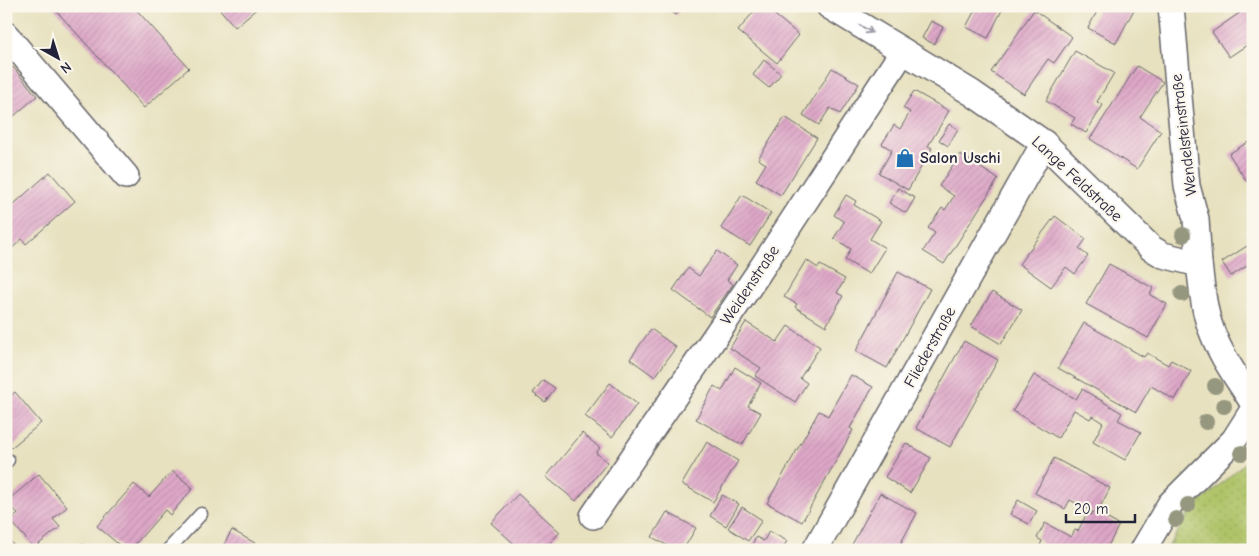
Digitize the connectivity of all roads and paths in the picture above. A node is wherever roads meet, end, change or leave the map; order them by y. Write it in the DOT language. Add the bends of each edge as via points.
graph roads {
  1 [pos="828,6"];
  2 [pos="1170,6"];
  3 [pos="6,35"];
  4 [pos="903,51"];
  5 [pos="1044,143"];
  6 [pos="126,176"];
  7 [pos="1199,264"];
  8 [pos="1253,403"];
  9 [pos="1253,410"];
  10 [pos="202,514"];
  11 [pos="593,516"];
  12 [pos="168,550"];
  13 [pos="815,550"];
  14 [pos="1143,550"];
  1 -- 4 [label="street, Lange Feldstraße, one-way"];
  2 -- 7 [label="street, Wendelsteinstraße" via="1187,186 1196,220"];
  3 -- 6 [label="street"];
  4 -- 5 [label="street, Lange Feldstraße" via="972,93"];
  4 -- 11 [label="street, Weidenstraße" via="757,276"];
  5 -- 7 [label="street, Lange Feldstraße" via="1151,248 1163,255"];
  5 -- 13 [label="street, Fliederstraße"];
  7 -- 8 [label="street" via="1203,301 1211,329 1224,357"];
  9 -- 14 [label="street" via="1234,440 1170,504"];
  10 -- 12 [label="lane"];
}
